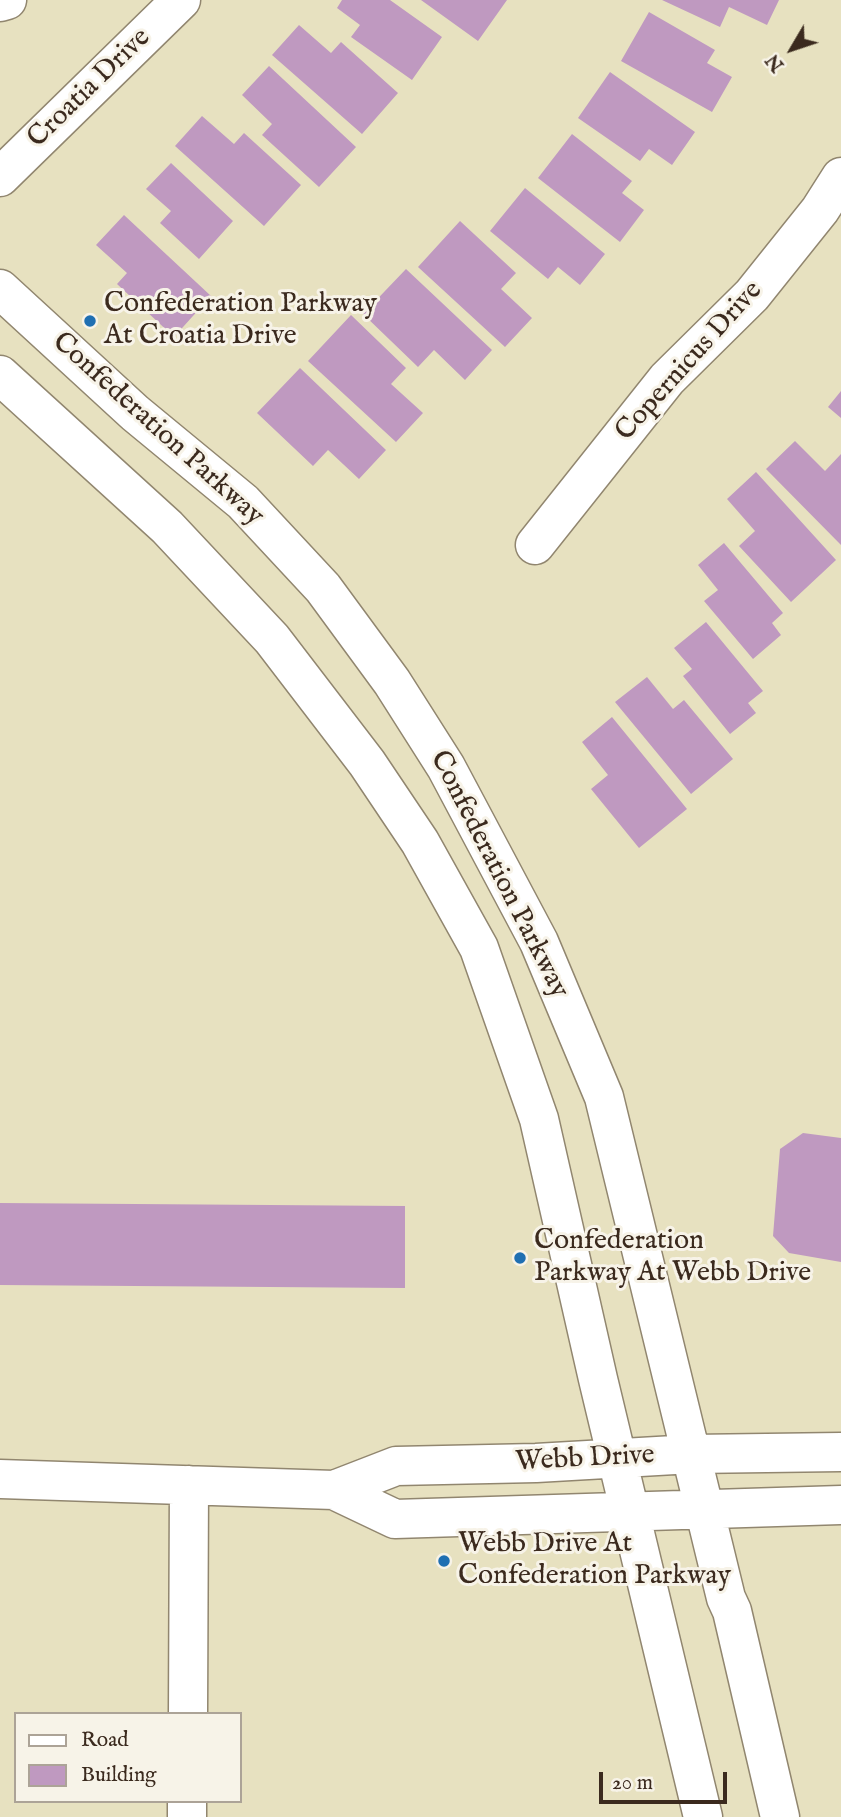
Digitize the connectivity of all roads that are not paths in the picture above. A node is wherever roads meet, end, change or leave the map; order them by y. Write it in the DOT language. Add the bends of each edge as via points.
graph roads {
  1 [pos="6,0"];
  2 [pos="181,0"];
  3 [pos="0,2"];
  4 [pos="0,177"];
  5 [pos="841,177"];
  6 [pos="0,289"];
  7 [pos="0,375"];
  8 [pos="535,545"];
  9 [pos="841,1452"];
  10 [pos="692,1454"];
  11 [pos="617,1459"];
  12 [pos="0,1479"];
  13 [pos="189,1485"];
  14 [pos="334,1490"];
  15 [pos="841,1505"];
  16 [pos="705,1508"];
  17 [pos="630,1512"];
  18 [pos="188,1712"];
  19 [pos="703,1817"];
  20 [pos="780,1817"];
  1 -- 3 [label="street"];
  2 -- 4 [label="street, Croatia Drive"];
  5 -- 8 [label="street, Copernicus Drive" via="752,295 667,379"];
  6 -- 10 [label="street, Confederation Parkway" via="135,413 243,502 323,588 392,682 446,767 539,942 604,1097"];
  7 -- 11 [label="street, Confederation Parkway" via="167,527 272,639 367,763 420,842 478,948 539,1119"];
  9 -- 10 [label="street, Webb Drive"];
  10 -- 11 [label="street, Webb Drive"];
  10 -- 16 [label="street, Confederation Parkway"];
  11 -- 14 [label="street, Webb Drive" via="396,1466"];
  11 -- 17 [label="street, Confederation Parkway"];
  12 -- 13 [label="street, Webb Drive"];
  13 -- 14 [label="street, Webb Drive"];
  13 -- 18 [label="street"];
  14 -- 17 [label="street, Webb Drive" via="395,1519"];
  15 -- 16 [label="street, Webb Drive"];
  16 -- 17 [label="street, Webb Drive"];
  16 -- 20 [label="street, Confederation Parkway"];
  17 -- 19 [label="street, Confederation Parkway"];
}
